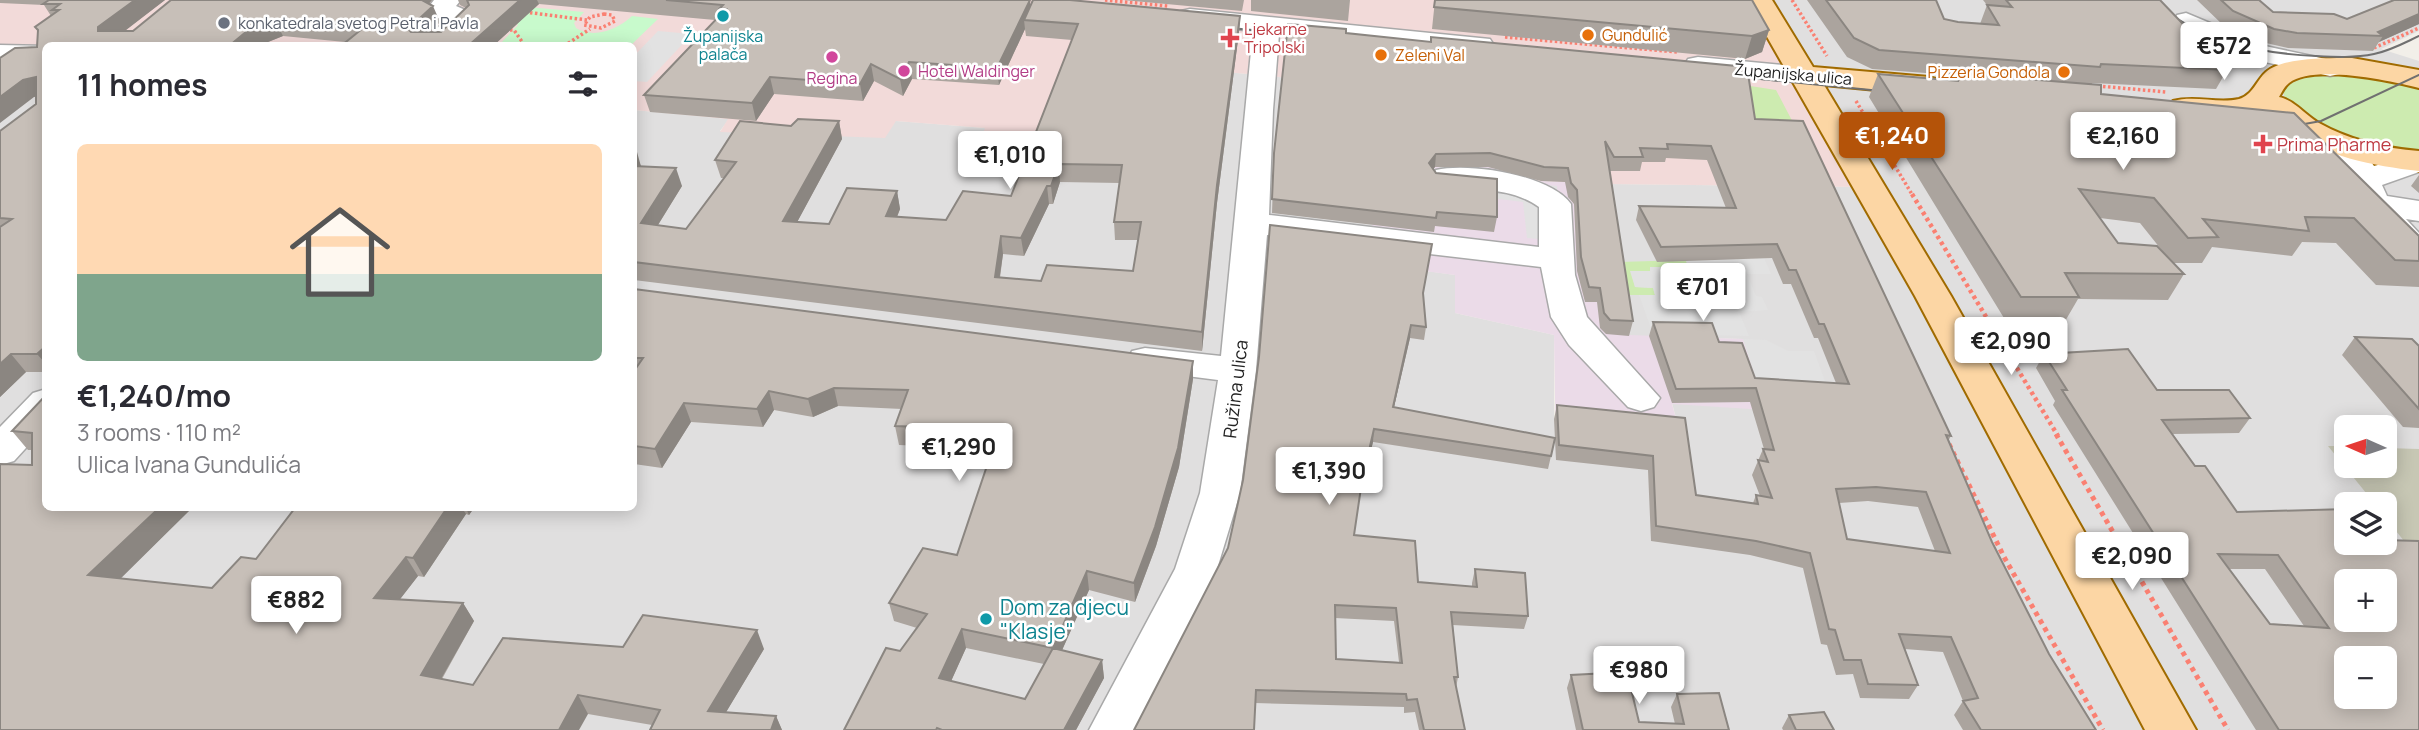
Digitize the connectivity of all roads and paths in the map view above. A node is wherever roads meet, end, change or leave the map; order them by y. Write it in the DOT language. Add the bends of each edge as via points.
graph roads {
  1 [pos="448,0"];
  2 [pos="1759,0"];
  3 [pos="1792,0"];
  4 [pos="2166,0"];
  5 [pos="522,12"];
  6 [pos="1171,15"];
  7 [pos="587,20"];
  8 [pos="2186,21"];
  9 [pos="1267,24"];
  10 [pos="456,26"];
  11 [pos="591,29"];
  12 [pos="2419,29"];
  13 [pos="436,42"];
  14 [pos="522,42"];
  15 [pos="569,42"];
  16 [pos="1508,47"];
  17 [pos="2370,49"];
  18 [pos="2419,51"];
  19 [pos="2,53"];
  20 [pos="42,54"];
  21 [pos="1671,63"];
  22 [pos="2338,68"];
  23 [pos="1805,75"];
  24 [pos="1841,78"];
  25 [pos="2419,79"];
  26 [pos="2097,86"];
  27 [pos="1958,88"];
  28 [pos="2268,91"];
  29 [pos="2178,101"];
  30 [pos="2322,137"];
  31 [pos="2419,162"];
  32 [pos="1446,177"];
  33 [pos="2369,193"];
  34 [pos="2419,211"];
  35 [pos="1252,223"];
  36 [pos="2419,252"];
  37 [pos="1556,259"];
  38 [pos="1114,356"];
  39 [pos="1238,370"];
  40 [pos="1642,398"];
  41 [pos="42,407"];
  42 [pos="1944,433"];
  43 [pos="10,450"];
  44 [pos="1113,730"];
  45 [pos="2103,730"];
  46 [pos="2171,730"];
  47 [pos="2228,730"];
  1 -- 10 [label="street" via="440,9 461,18"];
  2 -- 23 [label="main road"];
  3 -- 24 [label="path"];
  4 -- 8 [label="street"];
  5 -- 7 [label="path"];
  6 -- 9 [label="street"];
  7 -- 11 [label="path" via="584,25"];
  7 -- 11 [label="path" via="604,14 616,19 606,27"];
  8 -- 22 [label="street" via="2255,54"];
  8 -- 28 [label="street" via="2248,64"];
  9 -- 16 [label="street"];
  9 -- 35 [label="street, Ružina ulica"];
  10 -- 13 [label="street"];
  10 -- 14 [label="path" via="514,30"];
  11 -- 15 [label="path"];
  12 -- 17 [label="path"];
  18 -- 22 [label="main road" via="2394,62"];
  19 -- 20 [label="street"];
  21 -- 23 [label="street, Županijska ulica"];
  22 -- 25 [label="main road"];
  22 -- 28 [label="main road" via="2282,75"];
  23 -- 24 [label="main road, Županijska ulica"];
  23 -- 46 [label="main road" via="1933,296"];
  24 -- 27 [label="main road, Županijska ulica"];
  24 -- 47 [label="path" via="2045,413"];
  26 -- 29 [label="path"];
  28 -- 29 [label="main road" via="2258,102 2242,106"];
  28 -- 30 [label="main road" via="2283,113"];
  29 -- 30 [label="main road"];
  30 -- 31 [label="main road"];
  30 -- 33 [label="street" via="2351,156"];
  31 -- 33 [label="street" via="2394,169"];
  32 -- 37 [label="street" via="1517,186 1547,197 1555,204"];
  33 -- 34 [label="street"];
  33 -- 36 [label="street"];
  35 -- 37 [label="street"];
  35 -- 39 [label="street, Ružina ulica"];
  37 -- 40 [label="street" via="1570,319"];
  38 -- 39 [label="street"];
  39 -- 44 [label="street, Ružina ulica" via="1212,524 1196,569"];
  41 -- 43 [label="street"];
  42 -- 45 [label="path" via="2004,557"];
}
